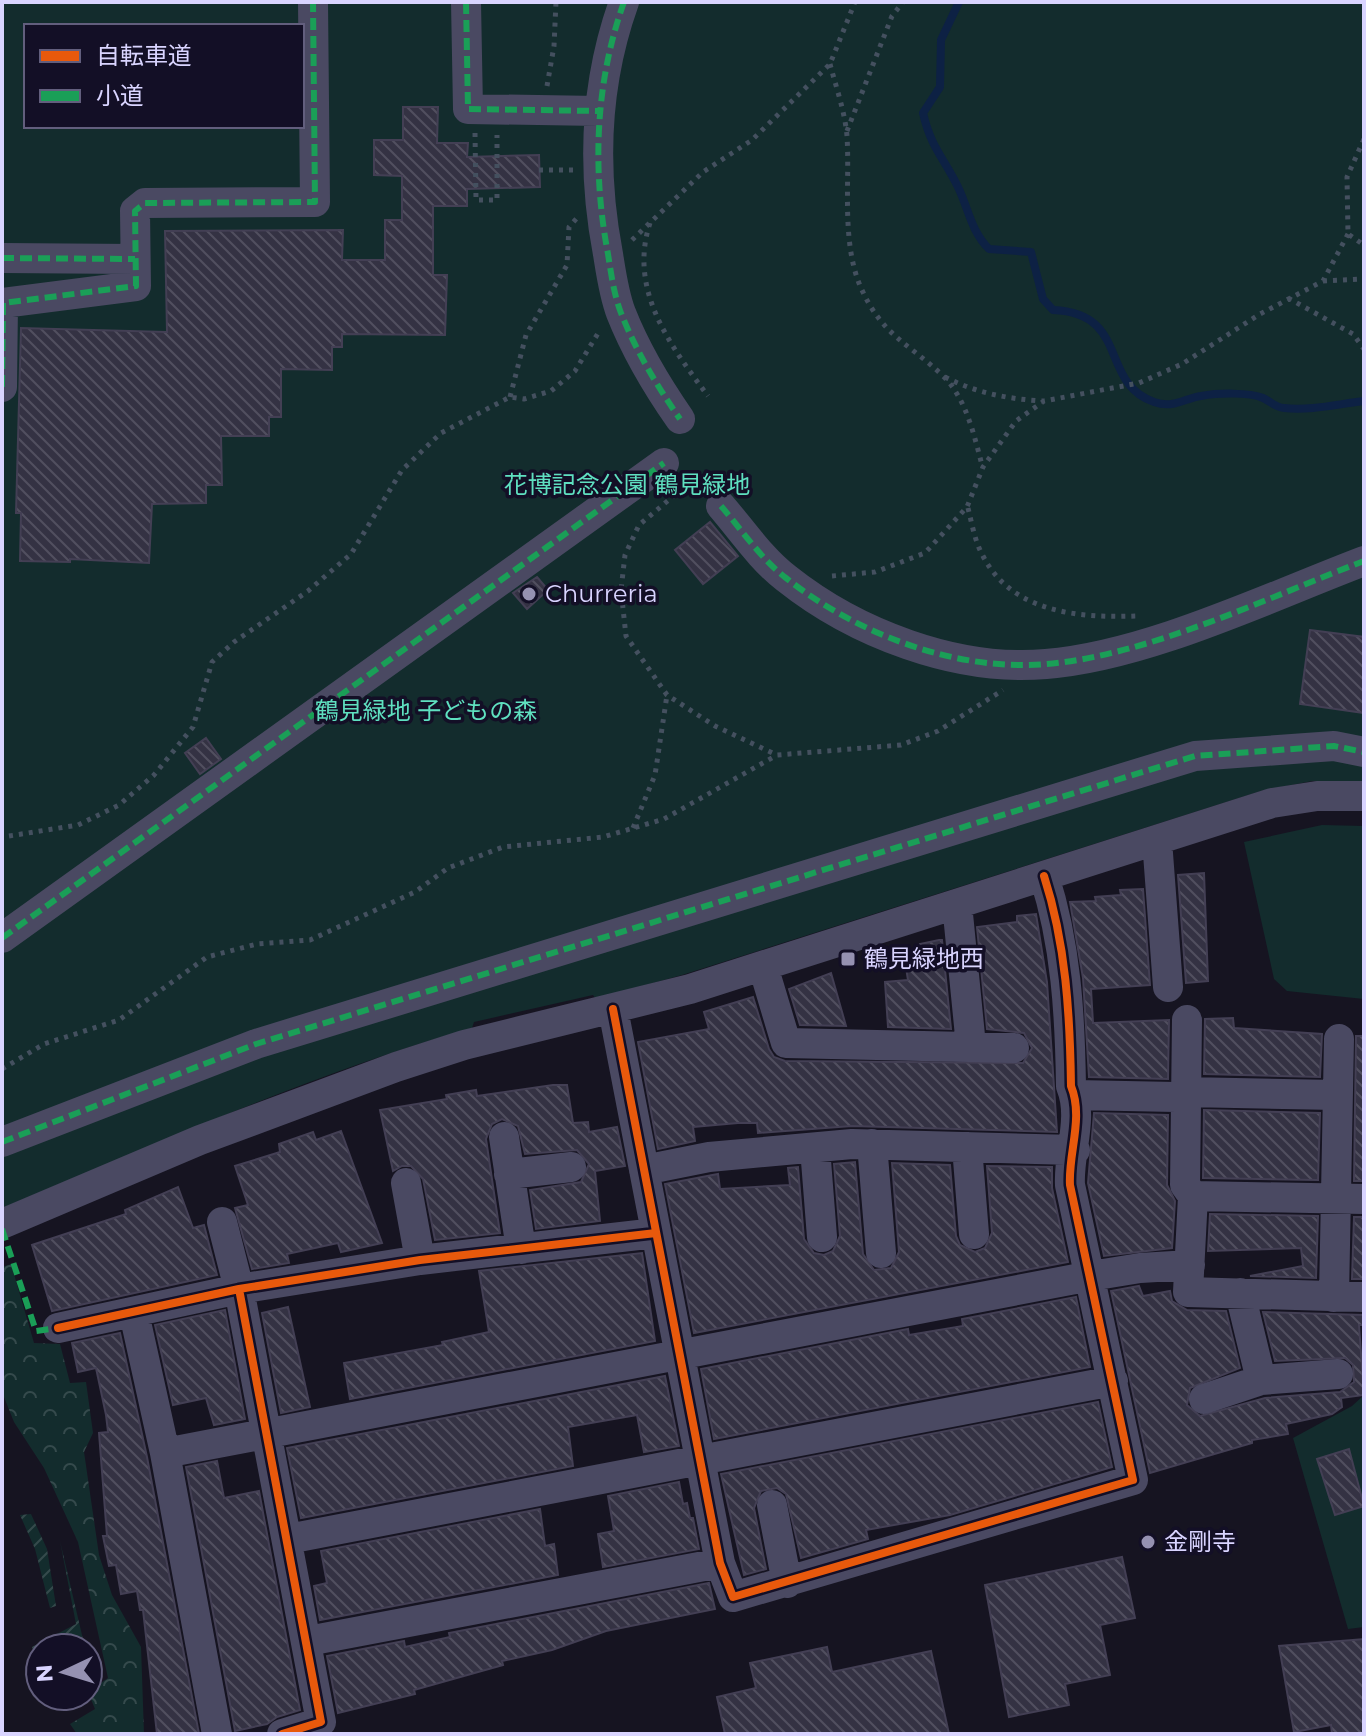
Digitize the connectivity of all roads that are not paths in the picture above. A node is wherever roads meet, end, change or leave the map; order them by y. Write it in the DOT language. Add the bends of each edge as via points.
graph roads {
  1 [pos="313,2"];
  2 [pos="466,2"];
  3 [pos="624,2"];
  4 [pos="599,111"];
  5 [pos="2,258"];
  6 [pos="135,259"];
  7 [pos="2,387"];
  8 [pos="680,419"];
  9 [pos="664,463"];
  10 [pos="721,506"];
  11 [pos="1364,561"];
  12 [pos="1364,752"];
  13 [pos="1364,796"];
  14 [pos="1157,840"];
  15 [pos="1044,876"];
  16 [pos="957,904"];
  17 [pos="2,938"];
  18 [pos="763,966"];
  19 [pos="1168,987"];
  20 [pos="613,1009"];
  21 [pos="1187,1020"];
  22 [pos="1339,1039"];
  23 [pos="971,1046"];
  24 [pos="1014,1048"];
  25 [pos="1186,1092"];
  26 [pos="1075,1095"];
  27 [pos="1337,1095"];
  28 [pos="504,1137"];
  29 [pos="2,1142"];
  30 [pos="872,1144"];
  31 [pos="967,1147"];
  32 [pos="815,1148"];
  33 [pos="1075,1150"];
  34 [pos="571,1167"];
  35 [pos="644,1170"];
  36 [pos="509,1174"];
  37 [pos="406,1183"];
  38 [pos="1193,1196"];
  39 [pos="1351,1199"];
  40 [pos="222,1222"];
  41 [pos="2,1224"];
  42 [pos="656,1233"];
  43 [pos="974,1234"];
  44 [pos="822,1237"];
  45 [pos="521,1249"];
  46 [pos="881,1253"];
  47 [pos="420,1260"];
  48 [pos="1190,1265"];
  49 [pos="1091,1276"];
  50 [pos="239,1289"];
  51 [pos="1240,1293"];
  52 [pos="1349,1297"];
  53 [pos="134,1313"];
  54 [pos="58,1328"];
  55 [pos="678,1355"];
  56 [pos="1338,1374"];
  57 [pos="1261,1380"];
  58 [pos="1113,1381"];
  59 [pos="1204,1399"];
  60 [pos="267,1432"];
  61 [pos="165,1453"];
  62 [pos="699,1461"];
  63 [pos="772,1505"];
  64 [pos="288,1539"];
  65 [pos="720,1563"];
  66 [pos="787,1583"];
  67 [pos="308,1641"];
  68 [pos="217,1734"];
  69 [pos="282,1734"];
  1 -- 6 [label="street" via="315,202 145,203 135,211"];
  2 -- 4 [label="street" via="468,109"];
  3 -- 4 [label="street" via="613,31"];
  4 -- 8 [label="street" via="598,201 620,310 654,382"];
  5 -- 6 [label="street"];
  6 -- 7 [label="street" via="136,286 3,303"];
  9 -- 17 [label="street"];
  10 -- 11 [label="street" via="783,576 833,612 892,640 967,659 1045,664 1106,654"];
  12 -- 29 [label="street" via="1334,746 1195,756 256,1044"];
  13 -- 14 [label="street" via="1272,803"];
  14 -- 15 [label="street"];
  14 -- 19 [label="street"];
  15 -- 16 [label="street"];
  15 -- 26 [label="street" via="1065,971"];
  16 -- 18 [label="street"];
  16 -- 23 [label="street"];
  18 -- 20 [label="street"];
  18 -- 23 [label="street" via="786,1043"];
  20 -- 35 [label="street"];
  20 -- 41 [label="street" via="396,1067 200,1140"];
  21 -- 25 [label="street"];
  22 -- 27 [label="street"];
  23 -- 24 [label="street"];
  25 -- 26 [label="street" via="1176,1097"];
  25 -- 27 [label="street"];
  25 -- 38 [label="street" via="1185,1185"];
  26 -- 33 [label="street"];
  27 -- 39 [label="street"];
  28 -- 36 [label="street"];
  30 -- 31 [label="street"];
  30 -- 32 [label="street"];
  30 -- 46 [label="street"];
  31 -- 33 [label="street"];
  31 -- 43 [label="street"];
  32 -- 35 [label="street" via="709,1157"];
  32 -- 44 [label="street"];
  33 -- 49 [label="street" via="1069,1163 1070,1185"];
  34 -- 36 [label="street"];
  35 -- 42 [label="street"];
  36 -- 45 [label="street"];
  37 -- 47 [label="street"];
  38 -- 39 [label="street"];
  38 -- 48 [label="street"];
  39 -- 52 [label="street"];
  40 -- 50 [label="street"];
  42 -- 45 [label="street"];
  42 -- 55 [label="street"];
  45 -- 47 [label="street"];
  47 -- 50 [label="street"];
  48 -- 49 [label="street"];
  48 -- 51 [label="street" via="1188,1292"];
  49 -- 55 [label="street"];
  49 -- 58 [label="street"];
  50 -- 53 [label="street"];
  50 -- 60 [label="street"];
  51 -- 52 [label="street"];
  51 -- 57 [label="street"];
  53 -- 54 [label="street"];
  53 -- 61 [label="street"];
  55 -- 60 [label="street"];
  55 -- 62 [label="street"];
  56 -- 57 [label="street"];
  57 -- 59 [label="street"];
  58 -- 62 [label="street"];
  58 -- 66 [label="street" via="1133,1480"];
  60 -- 61 [label="street"];
  60 -- 64 [label="street"];
  61 -- 68 [label="street"];
  62 -- 64 [label="street"];
  62 -- 65 [label="street"];
  63 -- 66 [label="street"];
  64 -- 67 [label="street"];
  65 -- 66 [label="street" via="733,1597"];
  65 -- 67 [label="street"];
  67 -- 69 [label="street" via="321,1722"];
}
